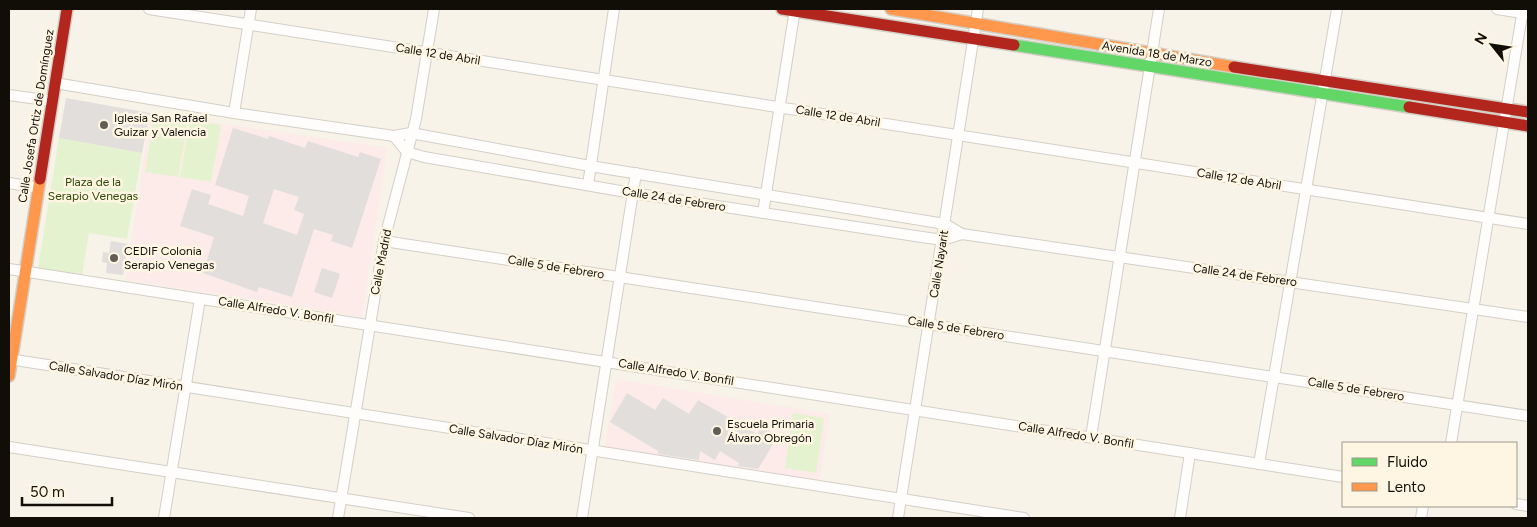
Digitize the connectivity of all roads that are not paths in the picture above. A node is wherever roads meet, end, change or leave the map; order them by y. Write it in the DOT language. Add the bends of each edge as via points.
graph roads {
  1 [pos="67,9"];
  2 [pos="149,9"];
  3 [pos="251,9"];
  4 [pos="434,9"];
  5 [pos="614,9"];
  6 [pos="782,9"];
  7 [pos="891,9"];
  8 [pos="978,9"];
  9 [pos="1159,9"];
  10 [pos="1337,9"];
  11 [pos="1497,9"];
  12 [pos="795,10"];
  13 [pos="1524,12"];
  14 [pos="976,22"];
  15 [pos="248,24"];
  16 [pos="974,39"];
  17 [pos="427,52"];
  18 [pos="1152,54"];
  19 [pos="1150,66"];
  20 [pos="604,80"];
  21 [pos="1324,80"];
  22 [pos="55,83"];
  23 [pos="1322,94"];
  24 [pos="9,95"];
  25 [pos="52,102"];
  26 [pos="780,107"];
  27 [pos="1506,109"];
  28 [pos="1528,112"];
  29 [pos="234,113"];
  30 [pos="1504,122"];
  31 [pos="1528,126"];
  32 [pos="411,133"];
  33 [pos="960,135"];
  34 [pos="394,136"];
  35 [pos="407,152"];
  36 [pos="1134,162"];
  37 [pos="590,166"];
  38 [pos="636,173"];
  39 [pos="9,182"];
  40 [pos="588,185"];
  41 [pos="38,188"];
  42 [pos="1306,189"];
  43 [pos="632,193"];
  44 [pos="767,194"];
  45 [pos="763,213"];
  46 [pos="1488,218"];
  47 [pos="945,224"];
  48 [pos="1528,224"];
  49 [pos="962,234"];
  50 [pos="943,240"];
  51 [pos="384,241"];
  52 [pos="1120,256"];
  53 [pos="9,269"];
  54 [pos="25,271"];
  55 [pos="619,277"];
  56 [pos="1291,282"];
  57 [pos="200,298"];
  58 [pos="1473,308"];
  59 [pos="1528,317"];
  60 [pos="929,324"];
  61 [pos="370,325"];
  62 [pos="1105,351"];
  63 [pos="10,359"];
  64 [pos="608,361"];
  65 [pos="9,376"];
  66 [pos="1274,377"];
  67 [pos="185,387"];
  68 [pos="1457,405"];
  69 [pos="915,410"];
  70 [pos="355,414"];
  71 [pos="1528,416"];
  72 [pos="1091,437"];
  73 [pos="1451,442"];
  74 [pos="9,447"];
  75 [pos="593,451"];
  76 [pos="1190,453"];
  77 [pos="1260,464"];
  78 [pos="171,472"];
  79 [pos="1342,477"];
  80 [pos="341,498"];
  81 [pos="901,499"];
  82 [pos="164,518"];
  83 [pos="338,518"];
  84 [pos="469,518"];
  85 [pos="582,518"];
  86 [pos="898,518"];
  87 [pos="1024,518"];
  88 [pos="1180,518"];
  1 -- 22 [label="street, Calle Josefa Ortiz de Domínguez"];
  2 -- 15 [label="street, Calle 12 de Abril"];
  3 -- 15 [label="street"];
  4 -- 17 [label="street, Calle Madrid"];
  5 -- 20 [label="street"];
  6 -- 12 [label="street, Avenida 18 de Marzo"];
  7 -- 14 [label="street, Avenida 18 de Marzo"];
  8 -- 14 [label="street, Calle Nayarit"];
  9 -- 18 [label="street"];
  10 -- 21 [label="street"];
  11 -- 13 [label="street"];
  12 -- 16 [label="street, Avenida 18 de Marzo"];
  12 -- 26 [label="street"];
  13 -- 27 [label="street"];
  14 -- 16 [label="street, Calle Nayarit"];
  14 -- 18 [label="street, Avenida 18 de Marzo"];
  15 -- 17 [label="street, Calle 12 de Abril"];
  15 -- 29 [label="street"];
  16 -- 19 [label="street, Avenida 18 de Marzo"];
  16 -- 33 [label="street, Calle Nayarit"];
  17 -- 20 [label="street, Calle 12 de Abril"];
  17 -- 32 [label="street, Calle Madrid"];
  18 -- 19 [label="street"];
  18 -- 21 [label="street, Avenida 18 de Marzo"];
  19 -- 23 [label="street, Avenida 18 de Marzo"];
  19 -- 36 [label="street"];
  20 -- 26 [label="street, Calle 12 de Abril"];
  20 -- 37 [label="street"];
  21 -- 23 [label="street"];
  21 -- 27 [label="street, Avenida 18 de Marzo"];
  22 -- 25 [label="street, Calle Josefa Ortiz de Domínguez"];
  22 -- 29 [label="street, Calle 24 de Febrero"];
  23 -- 30 [label="street, Avenida 18 de Marzo"];
  23 -- 42 [label="street"];
  24 -- 25 [label="street"];
  25 -- 41 [label="street, Calle Josefa Ortiz de Domínguez"];
  26 -- 33 [label="street, Calle 12 de Abril"];
  26 -- 44 [label="street"];
  27 -- 28 [label="street, Avenida 18 de Marzo"];
  27 -- 30 [label="street"];
  29 -- 34 [label="street, Calle 24 de Febrero"];
  30 -- 31 [label="street, Avenida 18 de Marzo"];
  30 -- 46 [label="street"];
  32 -- 34 [label="street, Calle 24 de Febrero"];
  32 -- 35 [label="street, Calle Madrid"];
  32 -- 37 [label="street, Calle 24 de Febrero"];
  33 -- 36 [label="street, Calle 12 de Abril"];
  33 -- 47 [label="street, Calle Nayarit"];
  34 -- 35 [label="street"];
  35 -- 40 [label="street, Calle 24 de Febrero"];
  35 -- 51 [label="street, Calle Madrid"];
  36 -- 42 [label="street, Calle 12 de Abril"];
  36 -- 52 [label="street"];
  37 -- 38 [label="street, Calle 24 de Febrero"];
  37 -- 40 [label="street"];
  38 -- 43 [label="street"];
  38 -- 44 [label="street, Calle 24 de Febrero"];
  39 -- 41 [label="street"];
  40 -- 43 [label="street, Calle 24 de Febrero"];
  41 -- 54 [label="street, Calle Josefa Ortiz de Domínguez"];
  42 -- 46 [label="street, Calle 12 de Abril"];
  42 -- 56 [label="street"];
  43 -- 45 [label="street, Calle 24 de Febrero"];
  43 -- 55 [label="street"];
  44 -- 45 [label="street"];
  44 -- 47 [label="street, Calle 24 de Febrero"];
  45 -- 50 [label="street, Calle 24 de Febrero"];
  46 -- 48 [label="street, Calle 12 de Abril"];
  46 -- 58 [label="street"];
  47 -- 49 [label="street, Calle 24 de Febrero"];
  47 -- 50 [label="street, Calle Nayarit"];
  49 -- 50 [label="street, Calle 24 de Febrero"];
  49 -- 52 [label="street, Calle 24 de Febrero"];
  50 -- 60 [label="street, Calle Nayarit"];
  51 -- 55 [label="street, Calle 5 de Febrero"];
  51 -- 61 [label="street, Calle Madrid"];
  52 -- 56 [label="street, Calle 24 de Febrero"];
  52 -- 62 [label="street"];
  53 -- 54 [label="street, Calle Alfredo V. Bonfil"];
  54 -- 57 [label="street, Calle Alfredo V. Bonfil"];
  54 -- 63 [label="street, Calle Josefa Ortiz de Domínguez"];
  55 -- 60 [label="street, Calle 5 de Febrero"];
  55 -- 64 [label="street"];
  56 -- 58 [label="street, Calle 24 de Febrero"];
  56 -- 66 [label="street"];
  57 -- 61 [label="street, Calle Alfredo V. Bonfil"];
  57 -- 67 [label="street"];
  58 -- 59 [label="street, Calle 24 de Febrero"];
  58 -- 68 [label="street"];
  60 -- 62 [label="street, Calle 5 de Febrero"];
  60 -- 69 [label="street, Calle Nayarit"];
  61 -- 64 [label="street, Calle Alfredo V. Bonfil"];
  61 -- 70 [label="street, Calle Madrid"];
  62 -- 66 [label="street, Calle 5 de Febrero"];
  62 -- 72 [label="street"];
  63 -- 65 [label="street, Calle Josefa Ortiz de Domínguez"];
  63 -- 67 [label="street, Calle Salvador Díaz Mirón"];
  64 -- 69 [label="street, Calle Alfredo V. Bonfil"];
  64 -- 75 [label="street"];
  66 -- 68 [label="street, Calle 5 de Febrero"];
  66 -- 77 [label="street"];
  67 -- 70 [label="street, Calle Salvador Díaz Mirón"];
  67 -- 78 [label="street"];
  68 -- 71 [label="street, Calle 5 de Febrero"];
  68 -- 73 [label="street"];
  69 -- 72 [label="street, Calle Alfredo V. Bonfil"];
  69 -- 81 [label="street, Calle Nayarit"];
  70 -- 75 [label="street, Calle Salvador Díaz Mirón"];
  70 -- 80 [label="street, Calle Madrid"];
  72 -- 76 [label="street, Calle Alfredo V. Bonfil"];
  74 -- 78 [label="street"];
  75 -- 81 [label="street, Calle Salvador Díaz Mirón"];
  75 -- 85 [label="street"];
  76 -- 77 [label="street, Calle Alfredo V. Bonfil"];
  76 -- 88 [label="street"];
  77 -- 79 [label="street, Calle Alfredo V. Bonfil"];
  78 -- 80 [label="street"];
  78 -- 82 [label="street"];
  80 -- 83 [label="street, Calle Madrid"];
  80 -- 84 [label="street"];
  81 -- 86 [label="street, Calle Nayarit"];
  81 -- 87 [label="street, Calle Salvador Díaz Mirón"];
}
